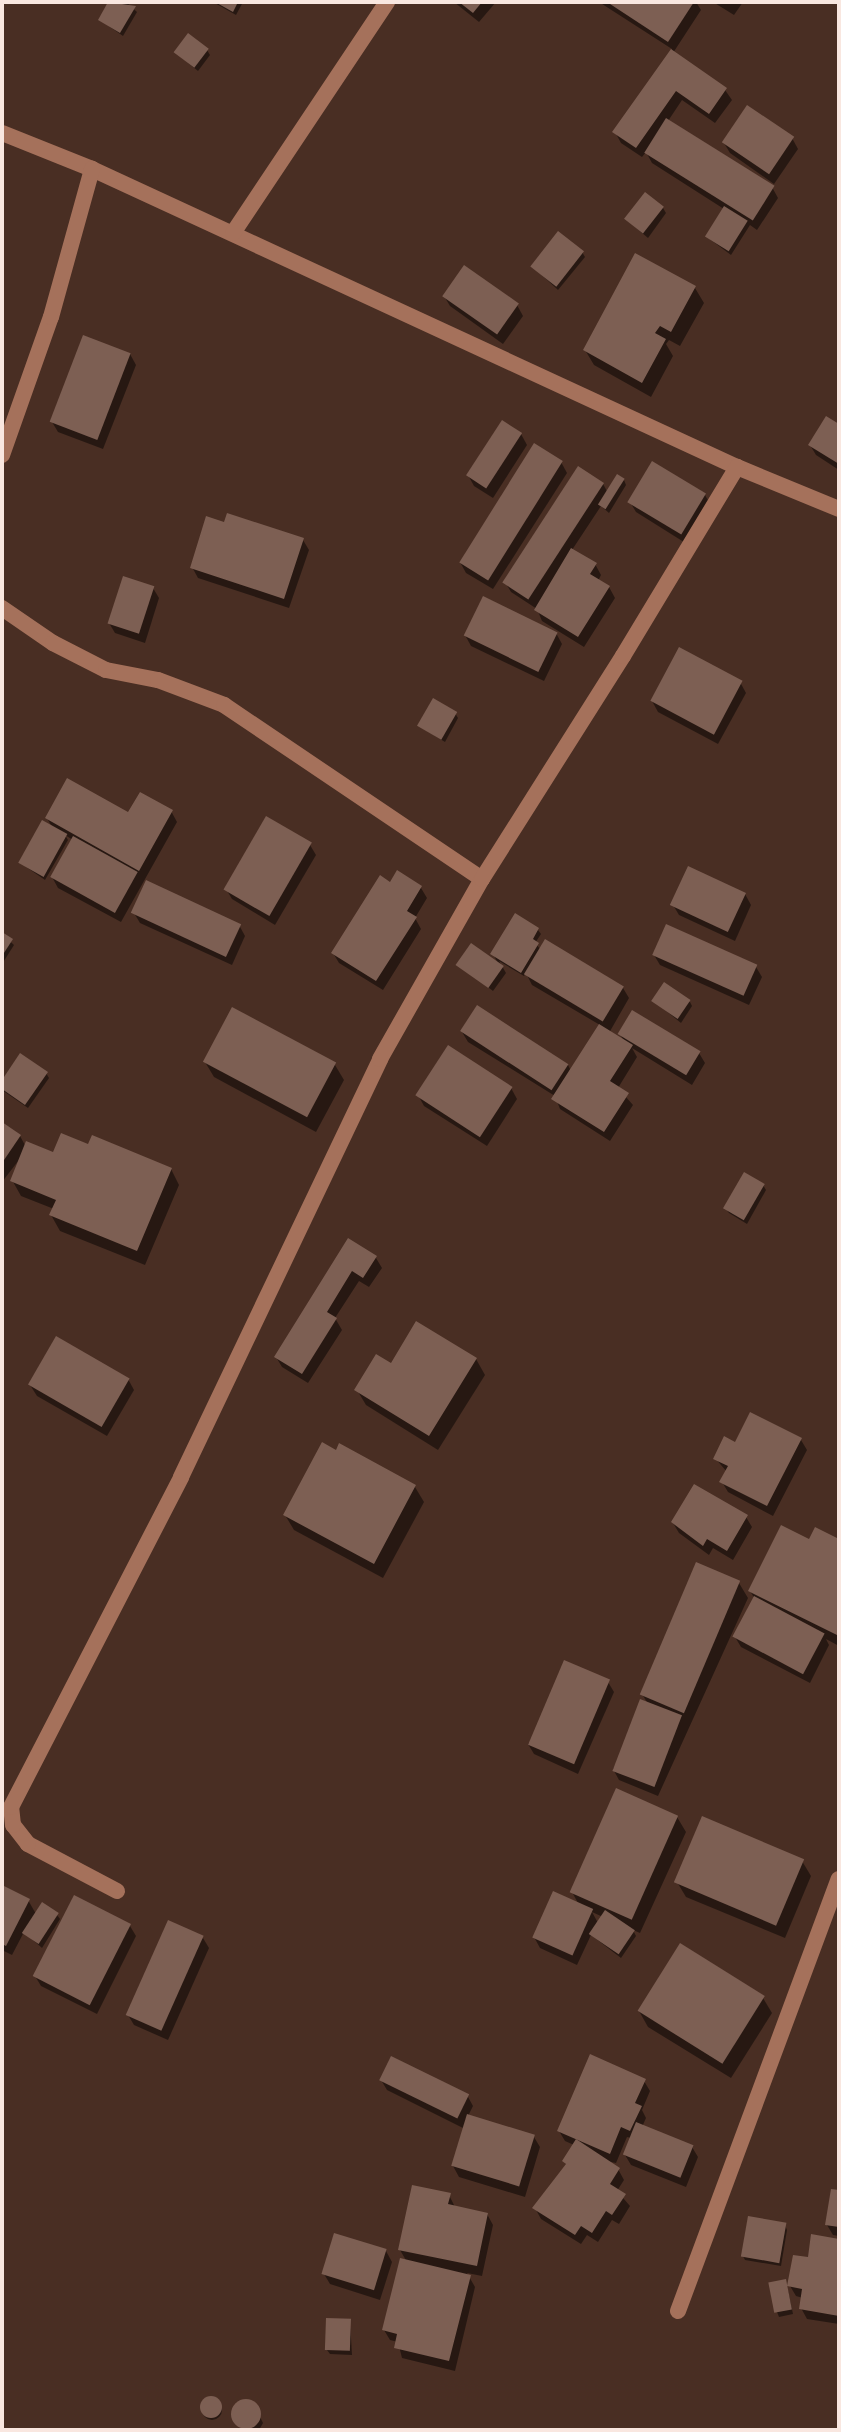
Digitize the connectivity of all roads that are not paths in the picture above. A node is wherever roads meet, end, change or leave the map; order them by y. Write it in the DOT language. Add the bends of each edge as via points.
graph roads {
  1 [pos="387,2"];
  2 [pos="2,133"];
  3 [pos="92,169"];
  4 [pos="233,233"];
  5 [pos="2,455"];
  6 [pos="737,467"];
  7 [pos="839,509"];
  8 [pos="2,608"];
  9 [pos="482,879"];
  10 [pos="839,1879"];
  11 [pos="117,1891"];
  12 [pos="678,2311"];
  1 -- 4 [label="street"];
  2 -- 3 [label="street"];
  3 -- 4 [label="street"];
  3 -- 5 [label="street" via="51,317"];
  4 -- 6 [label="street"];
  6 -- 7 [label="street"];
  6 -- 9 [label="street"];
  8 -- 9 [label="street" via="106,670 158,680 224,705"];
  9 -- 11 [label="street" via="380,1059 181,1477 11,1807 13,1825 28,1844"];
  10 -- 12 [label="street"];
}
